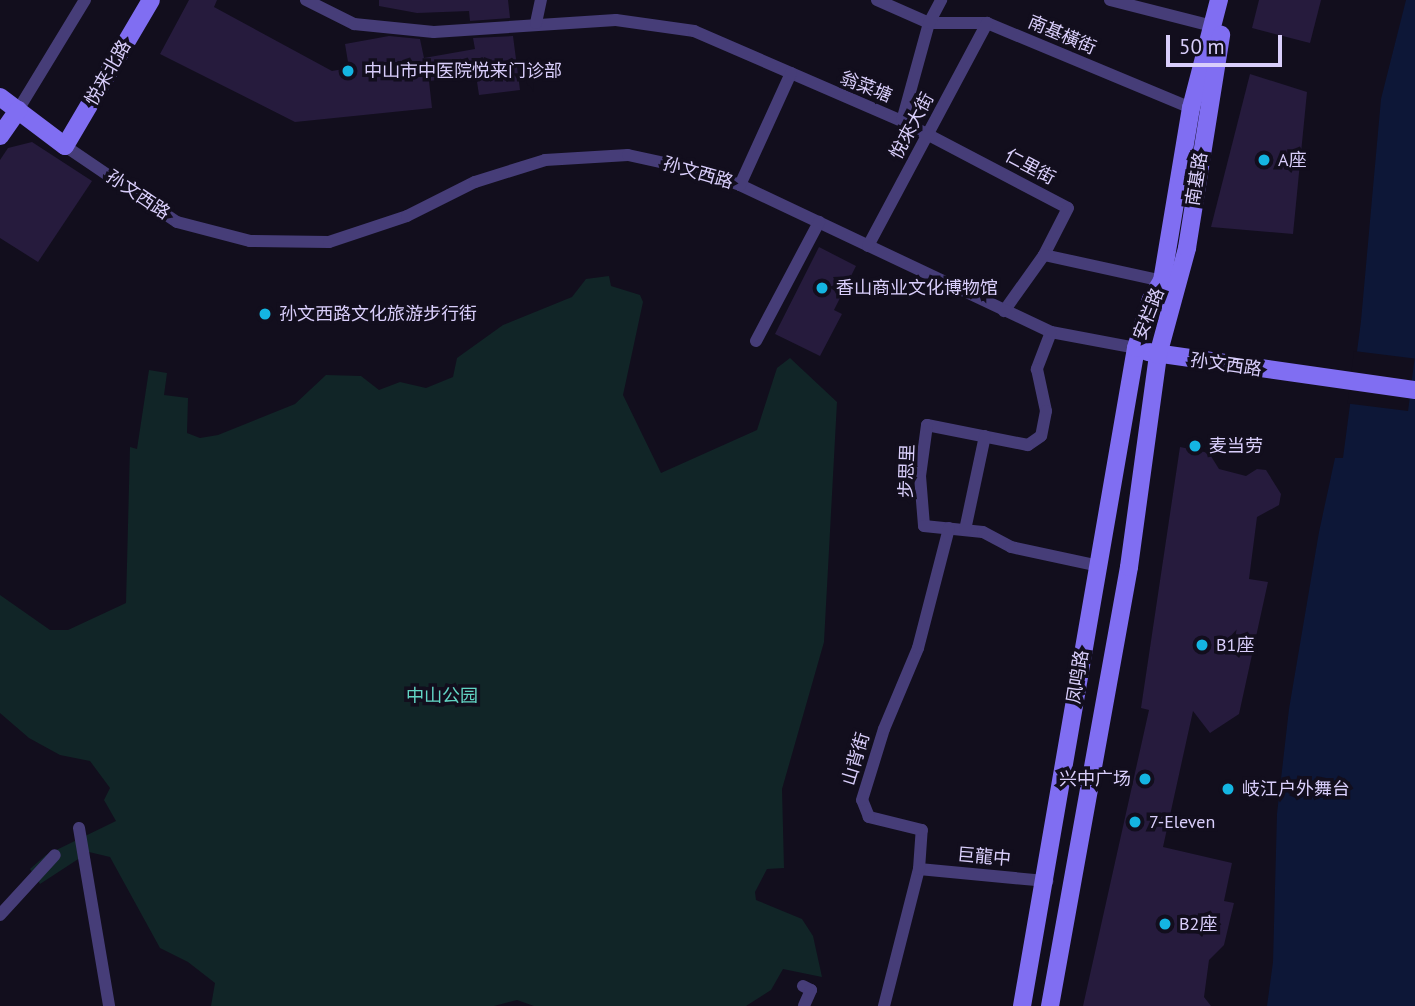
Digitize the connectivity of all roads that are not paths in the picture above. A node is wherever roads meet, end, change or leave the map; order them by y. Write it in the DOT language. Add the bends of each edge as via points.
graph roads {
  1 [pos="85,0"];
  2 [pos="151,0"];
  3 [pos="306,0"];
  4 [pos="541,0"];
  5 [pos="877,0"];
  6 [pos="941,0"];
  7 [pos="1110,0"];
  8 [pos="1219,0"];
  9 [pos="1228,0"];
  10 [pos="536,23"];
  11 [pos="929,23"];
  12 [pos="987,23"];
  13 [pos="1212,26"];
  14 [pos="791,73"];
  15 [pos="0,97"];
  16 [pos="1191,108"];
  17 [pos="18,110"];
  18 [pos="902,121"];
  19 [pos="928,134"];
  20 [pos="0,136"];
  21 [pos="65,146"];
  22 [pos="740,185"];
  23 [pos="819,222"];
  24 [pos="868,246"];
  25 [pos="1044,255"];
  26 [pos="1162,281"];
  27 [pos="1004,311"];
  28 [pos="1051,332"];
  29 [pos="756,341"];
  30 [pos="1136,348"];
  31 [pos="1158,355"];
  32 [pos="1415,390"];
  33 [pos="985,436"];
  34 [pos="949,528"];
  35 [pos="965,530"];
  36 [pos="1095,565"];
  37 [pos="79,828"];
  38 [pos="55,855"];
  39 [pos="919,869"];
  40 [pos="1047,881"];
  41 [pos="0,915"];
  42 [pos="803,986"];
  43 [pos="109,1006"];
  44 [pos="804,1006"];
  45 [pos="884,1006"];
  46 [pos="1021,1006"];
  47 [pos="1050,1006"];
  1 -- 17 [label="street"];
  2 -- 21 [label="main road, 悦来北路"];
  3 -- 10 [label="street, 翁菜塘" via="354,24 434,32"];
  4 -- 10 [label="street"];
  5 -- 11 [label="street, 南基橫街"];
  6 -- 11 [label="street"];
  7 -- 13 [label="street"];
  8 -- 13 [label="main road, 南基路"];
  9 -- 31 [label="main road, 南基路" via="1187,248"];
  10 -- 14 [label="street, 翁菜塘" via="616,20 694,31"];
  11 -- 12 [label="street, 南基橫街"];
  11 -- 18 [label="street"];
  12 -- 16 [label="street, 南基橫街"];
  12 -- 19 [label="street, 悅來大街"];
  13 -- 16 [label="main road, 南基路"];
  14 -- 18 [label="street, 翁菜塘"];
  14 -- 22 [label="street"];
  15 -- 17 [label="main road"];
  16 -- 26 [label="main road, 南基路"];
  17 -- 20 [label="main road"];
  17 -- 21 [label="main road"];
  18 -- 19 [label="street, 翁菜塘"];
  19 -- 24 [label="street, 悅來大街"];
  19 -- 25 [label="street, 仁里街" via="1068,208"];
  21 -- 22 [label="street, 孙文西路" via="177,222 250,241 329,242 407,216 475,182 545,160 628,155"];
  22 -- 23 [label="street, 孙文西路"];
  23 -- 24 [label="street, 孙文西路"];
  23 -- 29 [label="street"];
  24 -- 27 [label="street, 孙文西路"];
  25 -- 26 [label="street"];
  25 -- 27 [label="street, 仁里街"];
  26 -- 30 [label="main road, 安栏路" via="1151,299"];
  27 -- 28 [label="street, 孙文西路"];
  28 -- 30 [label="street, 孙文西路"];
  28 -- 33 [label="street, 步思里" via="1037,369 1046,411 1041,436 1028,445"];
  30 -- 31 [label="main road, 孙文西路"];
  30 -- 36 [label="main road, 凤鸣路"];
  31 -- 32 [label="main road, 孙文西路"];
  31 -- 47 [label="main road, 凤鸣路" via="1129,566"];
  33 -- 34 [label="street, 步思里" via="927,425 920,477 924,526"];
  33 -- 35 [label="street"];
  34 -- 35 [label="street, 步思里"];
  34 -- 39 [label="street, 山背街" via="918,648 884,729 862,800 869,817 922,830"];
  35 -- 36 [label="street, 步思里" via="983,532 1011,547"];
  36 -- 40 [label="main road, 凤鸣路"];
  37 -- 43 [label="street"];
  38 -- 41 [label="street"];
  39 -- 40 [label="street, 巨龍中"];
  39 -- 45 [label="street, 山背街"];
  40 -- 46 [label="main road, 凤鸣路"];
  42 -- 44 [label="street" via="811,990"];
}
